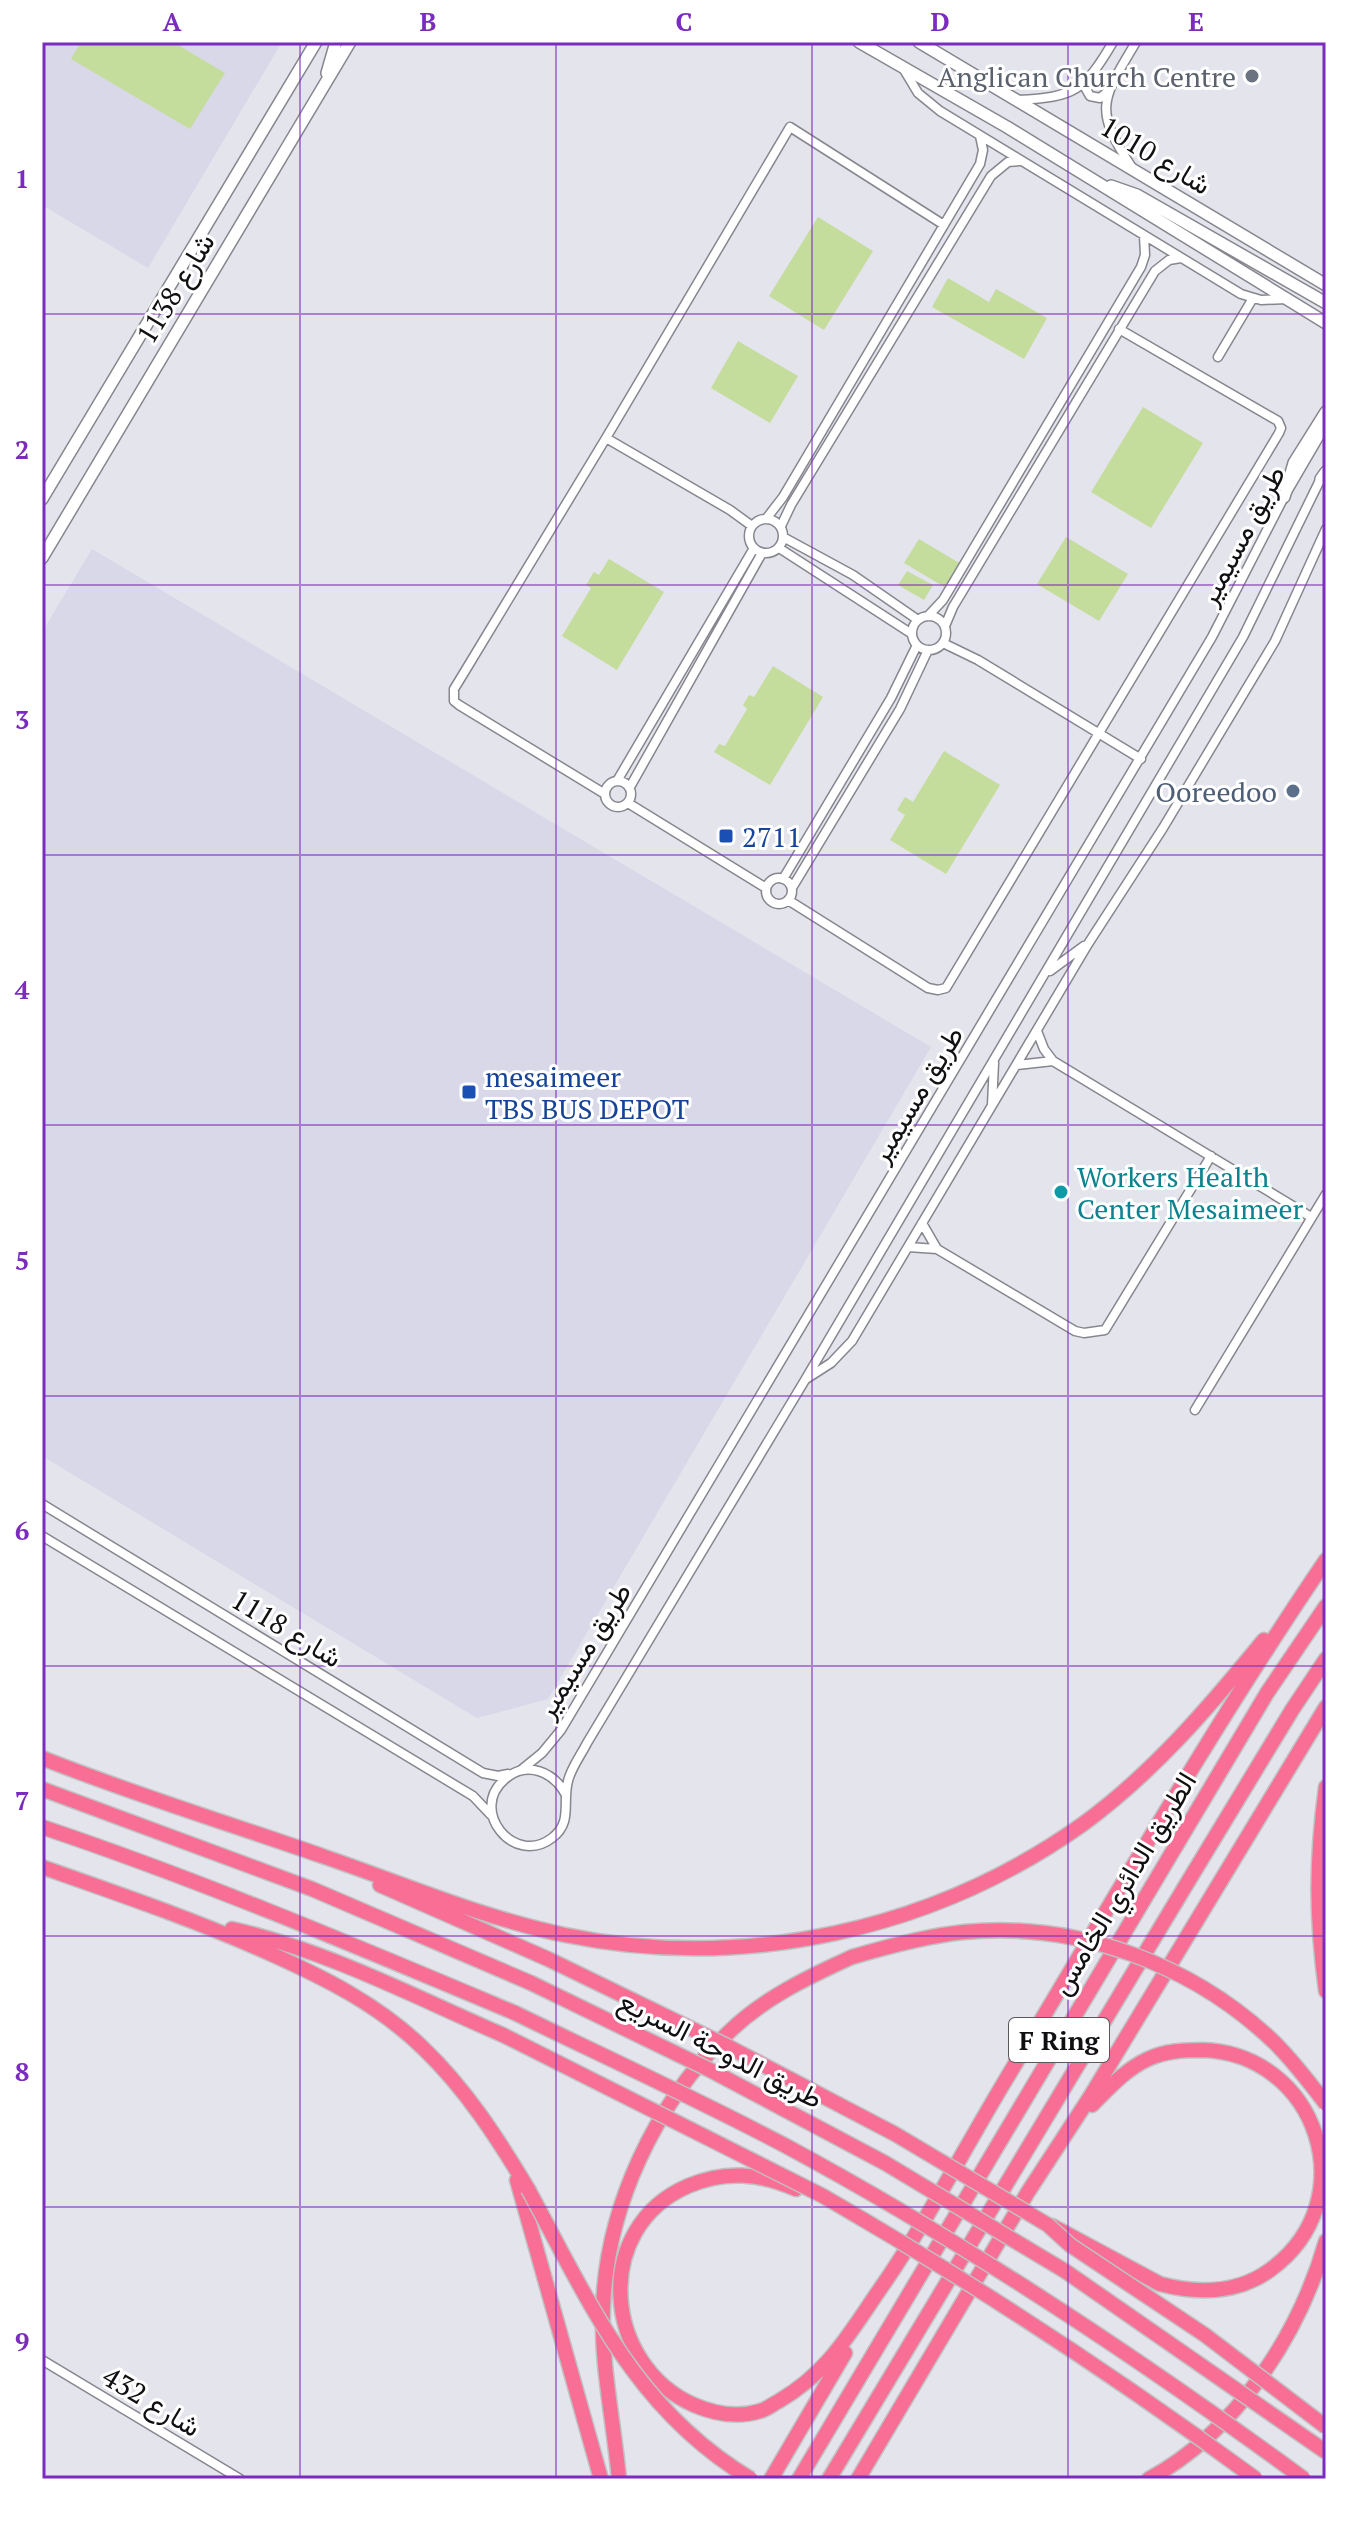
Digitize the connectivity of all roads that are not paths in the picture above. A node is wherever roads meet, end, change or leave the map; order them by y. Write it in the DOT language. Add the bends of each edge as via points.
graph roads {
  1 [pos="316,42"];
  2 [pos="336,42"];
  3 [pos="350,42"];
  4 [pos="859,42"];
  5 [pos="919,42"];
  6 [pos="1113,42"];
  7 [pos="1136,42"];
  8 [pos="903,68"];
  9 [pos="1089,80"];
  10 [pos="324,85"];
  11 [pos="1107,91"];
  12 [pos="1018,100"];
  13 [pos="980,135"];
  14 [pos="1021,161"];
  15 [pos="1132,168"];
  16 [pos="976,171"];
  17 [pos="989,180"];
  18 [pos="1098,184"];
  19 [pos="944,225"];
  20 [pos="1144,236"];
  21 [pos="1181,258"];
  22 [pos="1141,267"];
  23 [pos="1153,275"];
  24 [pos="1325,284"];
  25 [pos="1253,298"];
  26 [pos="1286,299"];
  27 [pos="1326,303"];
  28 [pos="1323,323"];
  29 [pos="1119,329"];
  30 [pos="1218,357"];
  31 [pos="1326,412"];
  32 [pos="1326,425"];
  33 [pos="606,438"];
  34 [pos="1324,473"];
  35 [pos="1284,497"];
  36 [pos="42,499"];
  37 [pos="766,519"];
  38 [pos="752,526"];
  39 [pos="781,526"];
  40 [pos="1326,529"];
  41 [pos="783,537"];
  42 [pos="779,548"];
  43 [pos="758,550"];
  44 [pos="42,558"];
  45 [pos="928,616"];
  46 [pos="918,620"];
  47 [pos="945,626"];
  48 [pos="912,634"];
  49 [pos="943,643"];
  50 [pos="917,645"];
  51 [pos="928,650"];
  52 [pos="1098,733"];
  53 [pos="1141,759"];
  54 [pos="617,781"];
  55 [pos="630,787"];
  56 [pos="605,794"];
  57 [pos="628,803"];
  58 [pos="783,879"];
  59 [pos="766,888"];
  60 [pos="792,888"];
  61 [pos="788,900"];
  62 [pos="1088,944"];
  63 [pos="1046,974"];
  64 [pos="1037,1031"];
  65 [pos="1053,1061"];
  66 [pos="994,1062"];
  67 [pos="1017,1065"];
  68 [pos="992,1106"];
  69 [pos="1211,1156"];
  70 [pos="1325,1194"];
  71 [pos="1311,1217"];
  72 [pos="922,1223"];
  73 [pos="908,1247"];
  74 [pos="937,1249"];
  75 [pos="805,1380"];
  76 [pos="1195,1410"];
  77 [pos="42,1504"];
  78 [pos="42,1536"];
  79 [pos="1326,1560"];
  80 [pos="1308,1587"];
  81 [pos="1326,1606"];
  82 [pos="1326,1659"];
  83 [pos="1326,1707"];
  84 [pos="42,1758"];
  85 [pos="517,1772"];
  86 [pos="1326,1787"];
  87 [pos="42,1789"];
  88 [pos="566,1795"];
  89 [pos="491,1815"];
  90 [pos="1322,1816"];
  91 [pos="42,1827"];
  92 [pos="280,1842"];
  93 [pos="42,1867"];
  94 [pos="1326,1879"];
  95 [pos="200,1922"];
  96 [pos="1326,1991"];
  97 [pos="1326,2104"];
  98 [pos="511,2160"];
  99 [pos="1028,2192"];
  100 [pos="865,2220"];
  101 [pos="1048,2225"];
  102 [pos="1326,2241"];
  103 [pos="882,2286"];
  104 [pos="42,2360"];
  105 [pos="1326,2427"];
  106 [pos="1326,2452"];
  107 [pos="240,2479"];
  108 [pos="601,2479"];
  109 [pos="619,2479"];
  110 [pos="751,2479"];
  111 [pos="771,2479"];
  112 [pos="799,2479"];
  113 [pos="829,2479"];
  114 [pos="858,2479"];
  115 [pos="1149,2479"];
  116 [pos="1256,2479"];
  117 [pos="1304,2479"];
  1 -- 36 [label="street, شارع 1138"];
  2 -- 10 [label="street"];
  3 -- 10 [label="street, شارع 1138"];
  4 -- 8 [label="street, شارع 1010"];
  5 -- 12 [label="street, شارع 1010"];
  6 -- 9 [label="street"];
  7 -- 11 [label="street"];
  8 -- 13 [label="street, شارع 1010" via="928,103"];
  8 -- 18 [label="street, شارع 1010"];
  9 -- 11 [label="street" via="1090,96 1100,98"];
  9 -- 12 [label="street" via="1061,96"];
  10 -- 44 [label="street, شارع 1138"];
  11 -- 15 [label="street" via="1106,123"];
  12 -- 15 [label="street, شارع 1010"];
  13 -- 14 [label="street, شارع 1010"];
  13 -- 16 [label="street" via="982,157"];
  14 -- 17 [label="street" via="1001,166"];
  14 -- 20 [label="street, شارع 1010"];
  15 -- 24 [label="street, شارع 1010"];
  16 -- 17 [label="street" via="986,172"];
  16 -- 19 [label="street"];
  17 -- 39 [label="street"];
  18 -- 26 [label="street, شارع 1010"];
  18 -- 27 [label="street" via="1137,195"];
  19 -- 33 [label="street" via="790,127"];
  19 -- 37 [label="street"];
  20 -- 21 [label="street, شارع 1010"];
  20 -- 22 [label="street"];
  21 -- 23 [label="street" via="1164,263"];
  21 -- 25 [label="street, شارع 1010"];
  22 -- 23 [label="street"];
  22 -- 45 [label="street" via="943,600"];
  23 -- 29 [label="street"];
  25 -- 26 [label="street, شارع 1010"];
  25 -- 30 [label="street"];
  26 -- 28 [label="street, شارع 1010"];
  29 -- 47 [label="street"];
  29 -- 52 [label="street" via="1278,421 1281,428"];
  31 -- 35 [label="street" via="1294,463"];
  32 -- 35 [label="street, طريق مسيمير"];
  33 -- 38 [label="street"];
  33 -- 56 [label="street" via="454,689 459,705"];
  34 -- 63 [label="street, طريق مسيمير" via="1243,637"];
  35 -- 53 [label="street, طريق مسيمير"];
  37 -- 38 [label="street"];
  37 -- 39 [label="street"];
  38 -- 43 [label="street" via="749,540"];
  39 -- 41 [label="street"];
  40 -- 62 [label="street" via="1275,641"];
  41 -- 42 [label="street"];
  41 -- 46 [label="street" via="853,575"];
  42 -- 43 [label="street"];
  42 -- 48 [label="street"];
  43 -- 54 [label="street"];
  43 -- 55 [label="street"];
  45 -- 46 [label="street"];
  45 -- 47 [label="street"];
  46 -- 48 [label="street"];
  47 -- 49 [label="street"];
  48 -- 50 [label="street"];
  49 -- 51 [label="street"];
  49 -- 52 [label="street"];
  50 -- 51 [label="street"];
  50 -- 58 [label="street"];
  51 -- 60 [label="street" via="900,709"];
  52 -- 53 [label="street"];
  52 -- 61 [label="street" via="946,988 928,988"];
  53 -- 85 [label="street, طريق مسيمير" via="561,1730"];
  54 -- 55 [label="street"];
  54 -- 56 [label="street"];
  55 -- 57 [label="street"];
  56 -- 57 [label="street" via="611,806"];
  57 -- 59 [label="street"];
  58 -- 59 [label="street"];
  58 -- 60 [label="street"];
  59 -- 61 [label="street" via="773,902"];
  60 -- 61 [label="street"];
  62 -- 63 [label="street"];
  62 -- 64 [label="street"];
  63 -- 66 [label="street, طريق مسيمير"];
  64 -- 65 [label="street"];
  64 -- 67 [label="street"];
  65 -- 67 [label="street"];
  65 -- 69 [label="street"];
  66 -- 68 [label="street"];
  66 -- 75 [label="street, طريق مسيمير"];
  67 -- 68 [label="street"];
  68 -- 72 [label="street"];
  69 -- 71 [label="street"];
  69 -- 74 [label="street" via="1105,1330 1075,1331"];
  70 -- 71 [label="street"];
  71 -- 76 [label="street"];
  72 -- 73 [label="street"];
  72 -- 74 [label="street"];
  73 -- 74 [label="street"];
  73 -- 75 [label="street" via="846,1349"];
  75 -- 88 [label="street, طريق مسيمير" via="587,1743"];
  77 -- 85 [label="street, شارع 1118" via="483,1773"];
  78 -- 89 [label="street, شارع 1118" via="473,1796"];
  79 -- 80 [label="highway"];
  80 -- 92 [label="highway" via="1220,1694 1155,1762 1082,1824 1024,1861 948,1898 852,1930 765,1946 604,1942 524,1924"];
  80 -- 103 [label="highway"];
  81 -- 112 [label="highway, الطريق الدائري الخامس / F Ring" via="1267,1693"];
  82 -- 113 [label="highway, الطريق الدائري الخامس / F Ring"];
  83 -- 99 [label="highway"];
  84 -- 92 [label="highway"];
  85 -- 88 [label="street" via="532,1770 553,1777"];
  85 -- 89 [label="street" via="495,1791"];
  86 -- 90 [label="highway"];
  87 -- 106 [label="highway, طريق الدوحة السريع, bridge" via="312,1889 531,1983 710,2070 885,2163 1065,2271"];
  88 -- 89 [label="street" via="568,1808 559,1831 538,1845 513,1843"];
  90 -- 94 [label="highway"];
  90 -- 96 [label="highway" via="1317,1892"];
  91 -- 117 [label="highway, طريق الدوحة السريع, bridge" via="297,1921 515,2013 694,2099 869,2192 1039,2296"];
  92 -- 101 [label="highway, bridge" via="548,1959 725,2045 895,2134"];
  93 -- 95 [label="highway"];
  95 -- 98 [label="highway" via="357,1996 421,2046 467,2097"];
  95 -- 100 [label="highway, bridge" via="266,1936 503,2035"];
  97 -- 109 [label="highway, bridge" via="1278,2046 1228,2004 1127,1952 1066,1936 980,1932 919,1939 852,1957 790,1987 728,2033 689,2078 666,2111 621,2205 603,2308"];
  98 -- 108 [label="highway"];
  98 -- 110 [label="highway, bridge" via="605,2331 640,2382 700,2443"];
  99 -- 101 [label="highway, bridge" via="1093,2104 1126,2072 1168,2052 1219,2051 1263,2067 1307,2115 1319,2145 1320,2198 1308,2227 1286,2256 1240,2286 1206,2291 1160,2284"];
  99 -- 114 [label="highway"];
  100 -- 103 [label="highway, bridge" via="752,2175 722,2175 679,2190 633,2237 620,2280 626,2331 645,2366 666,2388 701,2408 726,2414 763,2411 824,2368"];
  100 -- 116 [label="highway, bridge" via="1026,2320"];
  101 -- 105 [label="highway, bridge"];
  102 -- 115 [label="highway" via="1297,2316 1250,2389 1212,2433"];
  103 -- 111 [label="highway"];
  104 -- 107 [label="street, شارع 432"];
}
